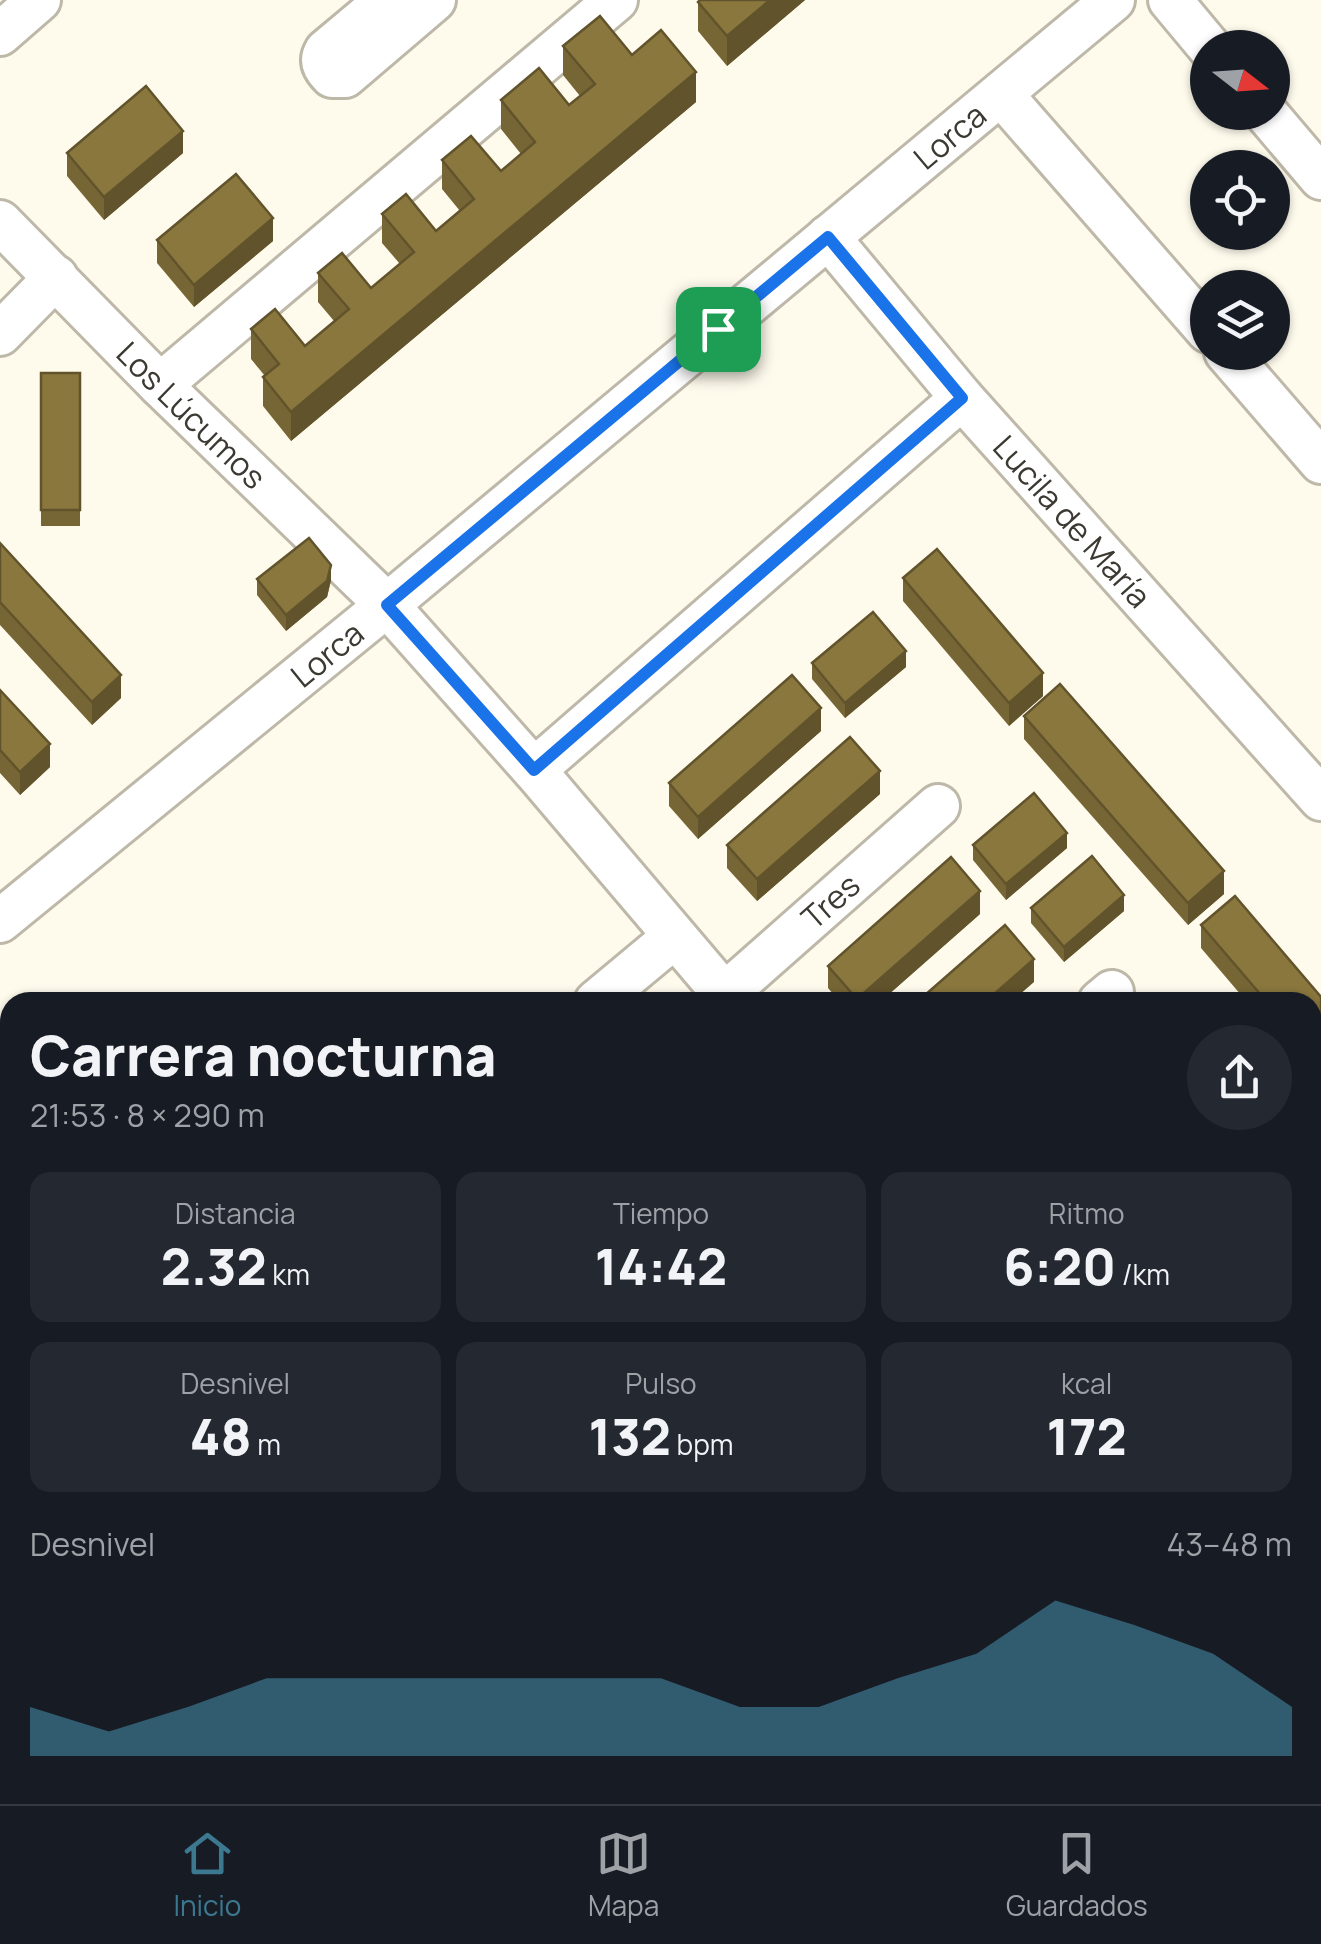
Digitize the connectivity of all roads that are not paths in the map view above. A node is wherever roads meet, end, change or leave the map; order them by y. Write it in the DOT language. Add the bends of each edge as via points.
graph roads {
  1 [pos="39,0"];
  2 [pos="616,0"];
  3 [pos="1113,0"];
  4 [pos="1170,0"];
  5 [pos="1195,30"];
  6 [pos="0,34"];
  7 [pos="1001,94"];
  8 [pos="1281,130"];
  9 [pos="1321,178"];
  10 [pos="0,222"];
  11 [pos="828,237"];
  12 [pos="56,277"];
  13 [pos="1190,310"];
  14 [pos="0,334"];
  15 [pos="1242,370"];
  16 [pos="160,385"];
  17 [pos="962,398"];
  18 [pos="1321,462"];
  19 [pos="387,605"];
  20 [pos="534,770"];
  21 [pos="1321,799"];
  22 [pos="938,806"];
  23 [pos="0,921"];
  24 [pos="674,937"];
  25 [pos="608,992"];
  26 [pos="721,992"];
  27 [pos="735,992"];
  1 -- 6 [label="street"];
  2 -- 16 [label="street"];
  3 -- 7 [label="street, Lorca"];
  4 -- 5 [label="street"];
  7 -- 11 [label="street, Lorca"];
  7 -- 13 [label="street"];
  8 -- 9 [label="street"];
  10 -- 12 [label="street, Los Lúcumos"];
  11 -- 17 [label="street, Lucila de María"];
  11 -- 19 [label="street, Lorca"];
  12 -- 14 [label="street"];
  12 -- 16 [label="street, Los Lúcumos"];
  15 -- 18 [label="street"];
  16 -- 19 [label="street, Los Lúcumos"];
  17 -- 20 [label="street"];
  17 -- 21 [label="street, Lucila de María"];
  19 -- 20 [label="street, Los Lúcumos"];
  19 -- 23 [label="street, Lorca"];
  20 -- 24 [label="street, Los Lúcumos"];
  22 -- 27 [label="street, Tres"];
  24 -- 25 [label="street"];
  24 -- 26 [label="street, Los Lúcumos"];
}
